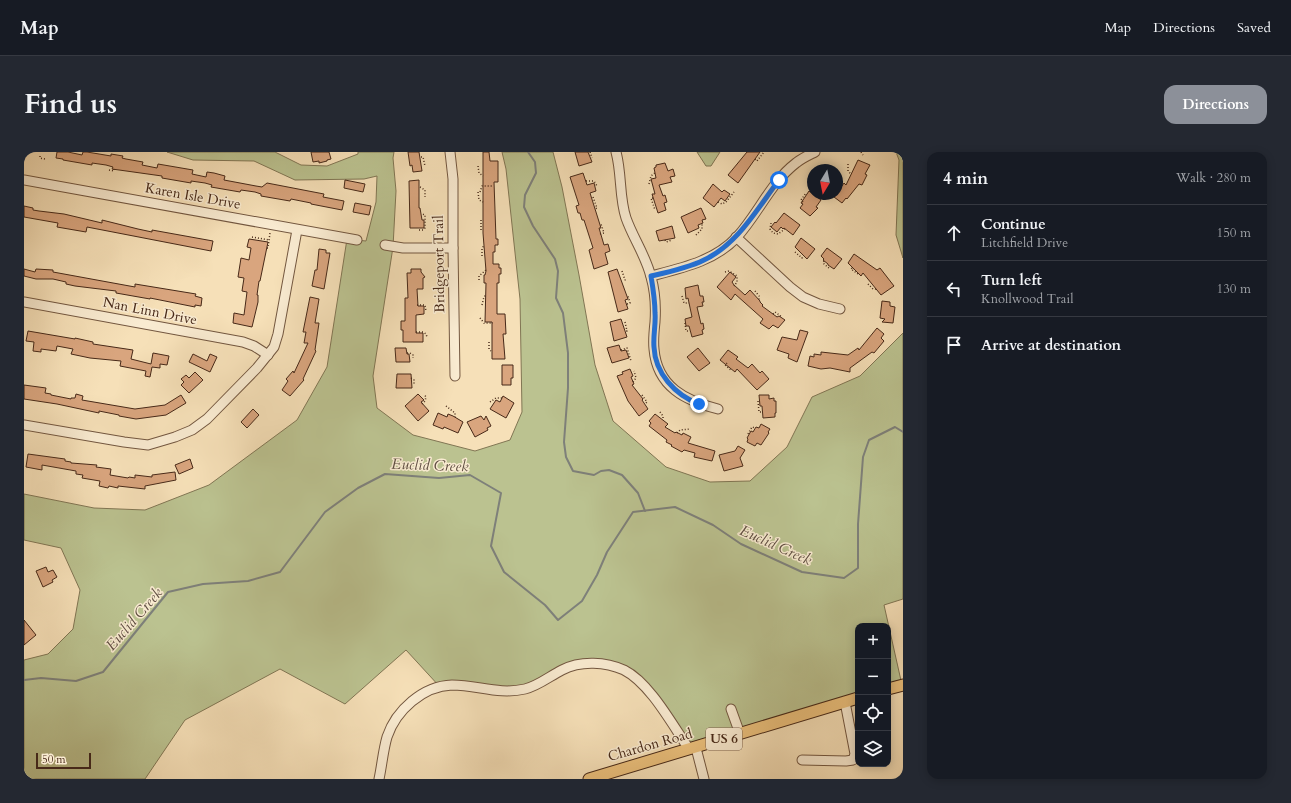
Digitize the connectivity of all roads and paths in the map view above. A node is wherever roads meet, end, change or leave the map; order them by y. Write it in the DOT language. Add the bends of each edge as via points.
graph roads {
  1 [pos="450,152"];
  2 [pos="590,152"];
  3 [pos="616,152"];
  4 [pos="764,152"];
  5 [pos="815,152"];
  6 [pos="861,152"];
  7 [pos="863,155"];
  8 [pos="40,156"];
  9 [pos="421,157"];
  10 [pos="592,158"];
  11 [pos="45,159"];
  12 [pos="754,159"];
  13 [pos="848,164"];
  14 [pos="425,166"];
  15 [pos="478,166"];
  16 [pos="114,169"];
  17 [pos="108,170"];
  18 [pos="656,172"];
  19 [pos="851,174"];
  20 [pos="483,176"];
  21 [pos="24,180"];
  22 [pos="586,181"];
  23 [pos="649,184"];
  24 [pos="493,186"];
  25 [pos="597,186"];
  26 [pos="420,187"];
  27 [pos="734,192"];
  28 [pos="806,193"];
  29 [pos="425,197"];
  30 [pos="593,197"];
  31 [pos="653,198"];
  32 [pos="483,202"];
  33 [pos="718,202"];
  34 [pos="803,202"];
  35 [pos="595,209"];
  36 [pos="655,210"];
  37 [pos="422,214"];
  38 [pos="483,220"];
  39 [pos="702,223"];
  40 [pos="771,223"];
  41 [pos="601,224"];
  42 [pos="272,225"];
  43 [pos="785,229"];
  44 [pos="297,230"];
  45 [pos="419,230"];
  46 [pos="481,230"];
  47 [pos="600,234"];
  48 [pos="696,235"];
  49 [pos="252,237"];
  50 [pos="736,237"];
  51 [pos="269,240"];
  52 [pos="357,240"];
  53 [pos="665,240"];
  54 [pos="672,240"];
  55 [pos="385,245"];
  56 [pos="484,245"];
  57 [pos="267,248"];
  58 [pos="453,248"];
  59 [pos="795,252"];
  60 [pos="482,256"];
  61 [pos="803,256"];
  62 [pos="824,261"];
  63 [pos="852,268"];
  64 [pos="830,269"];
  65 [pos="486,270"];
  66 [pos="622,270"];
  67 [pos="725,272"];
  68 [pos="858,274"];
  69 [pos="651,276"];
  70 [pos="479,280"];
  71 [pos="624,282"];
  72 [pos="868,284"];
  73 [pos="734,286"];
  74 [pos="877,289"];
  75 [pos="755,291"];
  76 [pos="486,295"];
  77 [pos="628,296"];
  78 [pos="682,296"];
  79 [pos="759,300"];
  80 [pos="24,302"];
  81 [pos="689,303"];
  82 [pos="626,304"];
  83 [pos="418,305"];
  84 [pos="482,305"];
  85 [pos="840,309"];
  86 [pos="426,310"];
  87 [pos="773,314"];
  88 [pos="782,317"];
  89 [pos="480,318"];
  90 [pos="624,322"];
  91 [pos="493,323"];
  92 [pos="685,323"];
  93 [pos="626,331"];
  94 [pos="690,331"];
  95 [pos="416,332"];
  96 [pos="427,337"];
  97 [pos="489,342"];
  98 [pos="620,350"];
  99 [pos="492,351"];
  100 [pos="407,353"];
  101 [pos="268,355"];
  102 [pos="413,358"];
  103 [pos="631,361"];
  104 [pos="726,363"];
  105 [pos="634,371"];
  106 [pos="732,371"];
  107 [pos="455,376"];
  108 [pos="411,378"];
  109 [pos="633,382"];
  110 [pos="414,384"];
  111 [pos="424,394"];
  112 [pos="642,395"];
  113 [pos="502,398"];
  114 [pos="758,401"];
  115 [pos="490,402"];
  116 [pos="422,404"];
  117 [pos="645,404"];
  118 [pos="446,406"];
  119 [pos="718,409"];
  120 [pos="660,412"];
  121 [pos="763,412"];
  122 [pos="455,417"];
  123 [pos="663,420"];
  124 [pos="24,425"];
  125 [pos="755,428"];
  126 [pos="690,429"];
  127 [pos="678,433"];
  128 [pos="748,434"];
  129 [pos="903,685"];
  130 [pos="891,688"];
  131 [pos="855,699"];
  132 [pos="845,702"];
  133 [pos="731,709"];
  134 [pos="740,734"];
  135 [pos="693,748"];
  136 [pos="802,760"];
  137 [pos="380,779"];
  138 [pos="589,779"];
  139 [pos="704,779"];
  1 -- 58 [label="street, Bridgeport Trail" via="453,180"];
  2 -- 10 [label="path"];
  3 -- 69 [label="street" via="624,213"];
  4 -- 12 [label="path" via="757,161"];
  5 -- 50 [label="street" via="786,172"];
  6 -- 7 [label="path"];
  8 -- 11 [label="path"];
  9 -- 14 [label="path"];
  13 -- 19 [label="path" via="848,171"];
  15 -- 20 [label="path"];
  16 -- 17 [label="path"];
  18 -- 23 [label="path" via="651,176"];
  21 -- 42 [label="street, Karen Isle Drive"];
  22 -- 25 [label="path" via="594,181"];
  24 -- 32 [label="path" via="482,186 480,189 479,200"];
  26 -- 29 [label="path" via="425,190"];
  27 -- 33 [label="path" via="726,202"];
  28 -- 34 [label="path" via="801,200"];
  30 -- 35 [label="path" via="597,208"];
  31 -- 36 [label="path"];
  37 -- 45 [label="path" via="425,215 426,228"];
  38 -- 46 [label="path"];
  39 -- 48 [label="path" via="702,229"];
  40 -- 43 [label="path" via="770,229 774,233 780,233"];
  41 -- 47 [label="path" via="604,233"];
  42 -- 44 [label="street, Karen Isle Drive"];
  42 -- 51 [label="path"];
  44 -- 52 [label="street, Karen Isle Drive"];
  44 -- 101 [label="street" via="278,334"];
  49 -- 51 [label="path"];
  50 -- 69 [label="street" via="703,261"];
  50 -- 85 [label="street" via="803,297"];
  51 -- 57 [label="path"];
  53 -- 54 [label="path"];
  55 -- 58 [label="street" via="403,248"];
  56 -- 60 [label="path"];
  58 -- 107 [label="street, Bridgeport Trail"];
  59 -- 61 [label="path" via="802,258"];
  62 -- 64 [label="path"];
  63 -- 68 [label="path"];
  65 -- 70 [label="path" via="479,276"];
  66 -- 71 [label="path"];
  67 -- 73 [label="path" via="729,271 737,276"];
  69 -- 119 [label="street" via="655,308 654,349 660,370 669,384 681,395 693,402"];
  72 -- 74 [label="path"];
  75 -- 79 [label="path" via="760,296"];
  76 -- 84 [label="path"];
  77 -- 82 [label="path" via="630,303"];
  78 -- 81 [label="path" via="684,302"];
  80 -- 101 [label="street, Nan Linn Drive" via="243,342"];
  83 -- 86 [label="path" via="425,305"];
  87 -- 88 [label="path" via="775,312"];
  89 -- 91 [label="path" via="484,323"];
  90 -- 93 [label="path"];
  92 -- 94 [label="path" via="686,331"];
  95 -- 96 [label="path" via="424,332"];
  97 -- 99 [label="path" via="489,349"];
  98 -- 103 [label="path" via="627,348"];
  100 -- 102 [label="path" via="413,355"];
  101 -- 124 [label="street" via="192,430 148,445"];
  104 -- 106 [label="path"];
  105 -- 109 [label="path" via="636,378"];
  108 -- 110 [label="path"];
  111 -- 116 [label="path" via="426,397"];
  112 -- 117 [label="path" via="647,402"];
  113 -- 115 [label="path"];
  114 -- 121 [label="path" via="759,412"];
  118 -- 122 [label="path" via="455,413"];
  120 -- 123 [label="path"];
  125 -- 128 [label="path" via="752,427"];
  126 -- 127 [label="path" via="680,430"];
  129 -- 130 [label="main road"];
  131 -- 132 [label="main road, Chardon Road / US 6"];
  132 -- 134 [label="main road, Chardon Road / US 6"];
  132 -- 136 [label="street" via="854,760"];
  133 -- 134 [label="street"];
  134 -- 135 [label="main road, Chardon Road / US 6"];
  135 -- 137 [label="street" via="650,692 635,677 607,665 586,664 564,669 527,689 488,690 452,686 428,691 400,714 392,725"];
  135 -- 138 [label="main road, Chardon Road / US 6"];
  135 -- 139 [label="street"];
}
